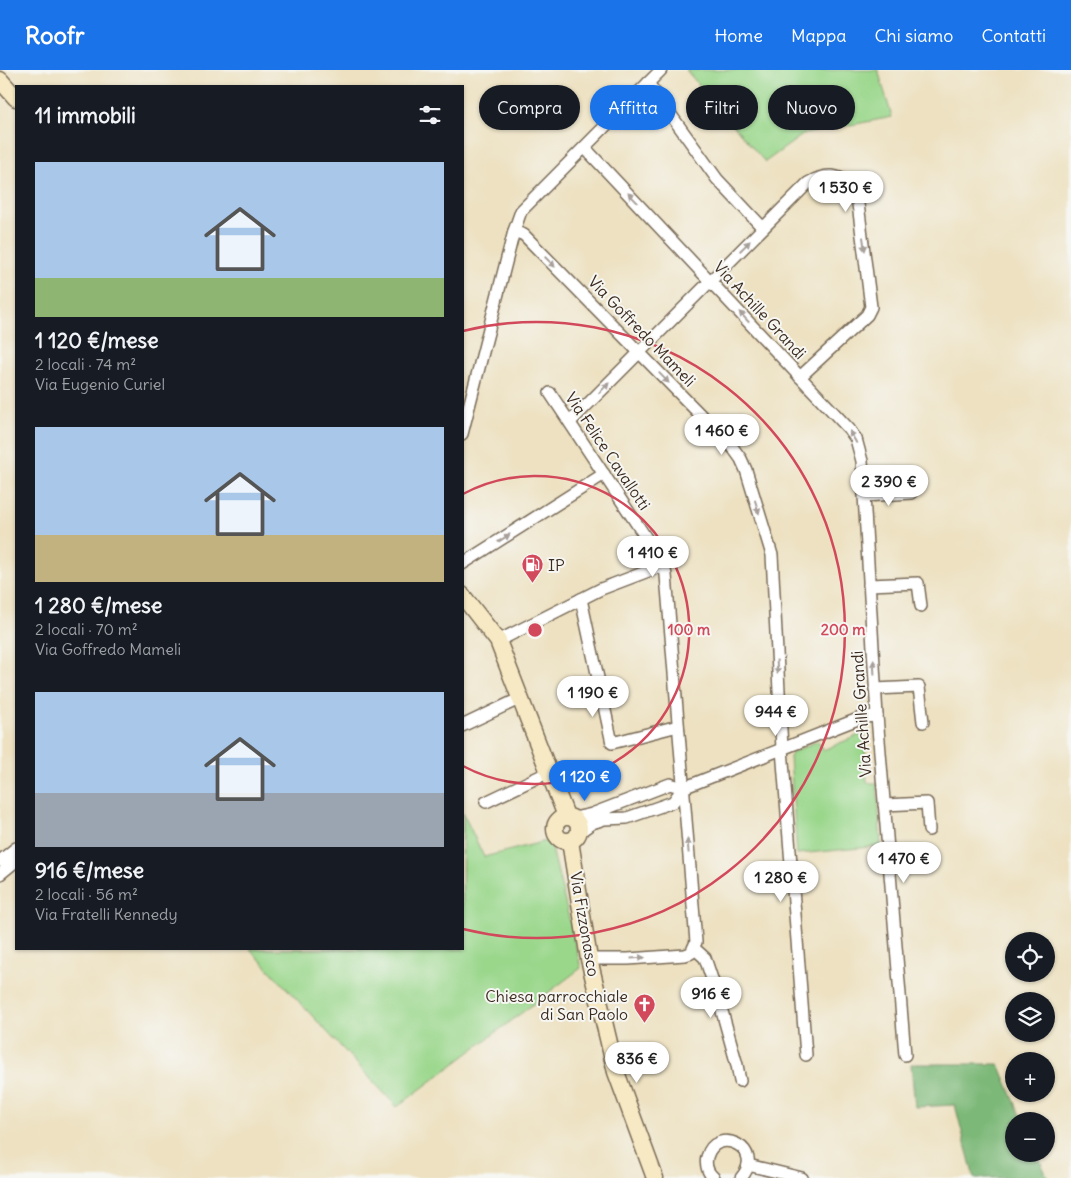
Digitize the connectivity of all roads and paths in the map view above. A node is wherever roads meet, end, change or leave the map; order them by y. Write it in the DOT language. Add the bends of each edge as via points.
graph roads {
  1 [pos="661,70"];
  2 [pos="0,80"];
  3 [pos="648,83"];
  4 [pos="15,97"];
  5 [pos="585,148"];
  6 [pos="763,228"];
  7 [pos="514,231"];
  8 [pos="711,280"];
  9 [pos="640,352"];
  10 [pos="800,377"];
  11 [pos="550,393"];
  12 [pos="570,422"];
  13 [pos="464,426"];
  14 [pos="604,474"];
  15 [pos="911,493"];
  16 [pos="865,496"];
  17 [pos="464,563"];
  18 [pos="664,566"];
  19 [pos="870,585"];
  20 [pos="464,598"];
  21 [pos="581,599"];
  22 [pos="921,606"];
  23 [pos="498,641"];
  24 [pos="875,689"];
  25 [pos="521,698"];
  26 [pos="877,716"];
  27 [pos="923,722"];
  28 [pos="464,723"];
  29 [pos="678,726"];
  30 [pos="782,749"];
  31 [pos="549,772"];
  32 [pos="683,788"];
  33 [pos="486,802"];
  34 [pos="884,806"];
  35 [pos="572,827"];
  36 [pos="928,830"];
  37 [pos="15,849"];
  38 [pos="0,861"];
  39 [pos="15,862"];
  40 [pos="0,874"];
  41 [pos="695,948"];
  42 [pos="589,959"];
  43 [pos="806,1055"];
  44 [pos="905,1055"];
  45 [pos="740,1081"];
  46 [pos="748,1165"];
  47 [pos="655,1178"];
  48 [pos="714,1178"];
  49 [pos="741,1178"];
  50 [pos="802,1178"];
  1 -- 3 [label="street"];
  2 -- 4 [label="main road"];
  3 -- 5 [label="street"];
  3 -- 6 [label="street" via="717,179"];
  5 -- 7 [label="street" via="521,211"];
  8 -- 5 [label="street, Via Achille Grandi, one-way"];
  8 -- 6 [label="street, one-way"];
  6 -- 10 [label="street, one-way" via="817,178 837,176 847,182 857,196 871,308"];
  7 -- 9 [label="street, Via Goffredo Mameli, one-way" via="524,235"];
  7 -- 13 [label="street"];
  8 -- 9 [label="street"];
  10 -- 8 [label="street, Via Achille Grandi, one-way"];
  12 -- 9 [label="street, one-way"];
  9 -- 30 [label="street, Via Goffredo Mameli, one-way" via="733,448 746,470 772,555"];
  16 -- 10 [label="street, Via Achille Grandi, one-way" via="856,439"];
  11 -- 12 [label="street, Via Felice Cavallotti"];
  12 -- 14 [label="street, Via Felice Cavallotti"];
  17 -- 14 [label="street, one-way"];
  14 -- 18 [label="street, Via Felice Cavallotti"];
  15 -- 16 [label="street"];
  16 -- 19 [label="street, Via Achille Grandi"];
  18 -- 21 [label="street"];
  18 -- 29 [label="street, Via Felice Cavallotti"];
  19 -- 22 [label="street" via="918,583"];
  24 -- 19 [label="street, Via Achille Grandi, one-way"];
  20 -- 23 [label="main road, Via Fizzonasco"];
  21 -- 23 [label="street"];
  21 -- 29 [label="street" via="612,743"];
  23 -- 25 [label="main road, Via Fizzonasco"];
  24 -- 26 [label="street, Via Achille Grandi"];
  24 -- 27 [label="street" via="919,687"];
  25 -- 28 [label="street"];
  25 -- 31 [label="main road, Via Fizzonasco"];
  26 -- 30 [label="street" via="863,717"];
  26 -- 34 [label="street, Via Achille Grandi"];
  29 -- 32 [label="street, Via Felice Cavallotti"];
  30 -- 32 [label="street"];
  30 -- 43 [label="street, Via Goffredo Mameli"];
  31 -- 33 [label="street"];
  31 -- 35 [label="main road, Via Fizzonasco"];
  32 -- 35 [label="street" via="670,784 596,812"];
  32 -- 35 [label="street" via="673,802 627,818 604,819"];
  41 -- 32 [label="street, Via Felice Cavallotti, one-way"];
  34 -- 36 [label="street" via="927,803"];
  34 -- 44 [label="street, Via Achille Grandi"];
  35 -- 42 [label="main road, Via Fizzonasco"];
  37 -- 38 [label="street"];
  39 -- 40 [label="street"];
  42 -- 41 [label="street, one-way" via="685,955"];
  41 -- 45 [label="street" via="704,958 718,997"];
  42 -- 47 [label="main road, Via Fizzonasco" via="616,1072"];
  46 -- 48 [label="street" via="744,1149 731,1141 722,1142 715,1145 707,1159 707,1167"];
  46 -- 49 [label="street"];
  46 -- 50 [label="street"];
}
